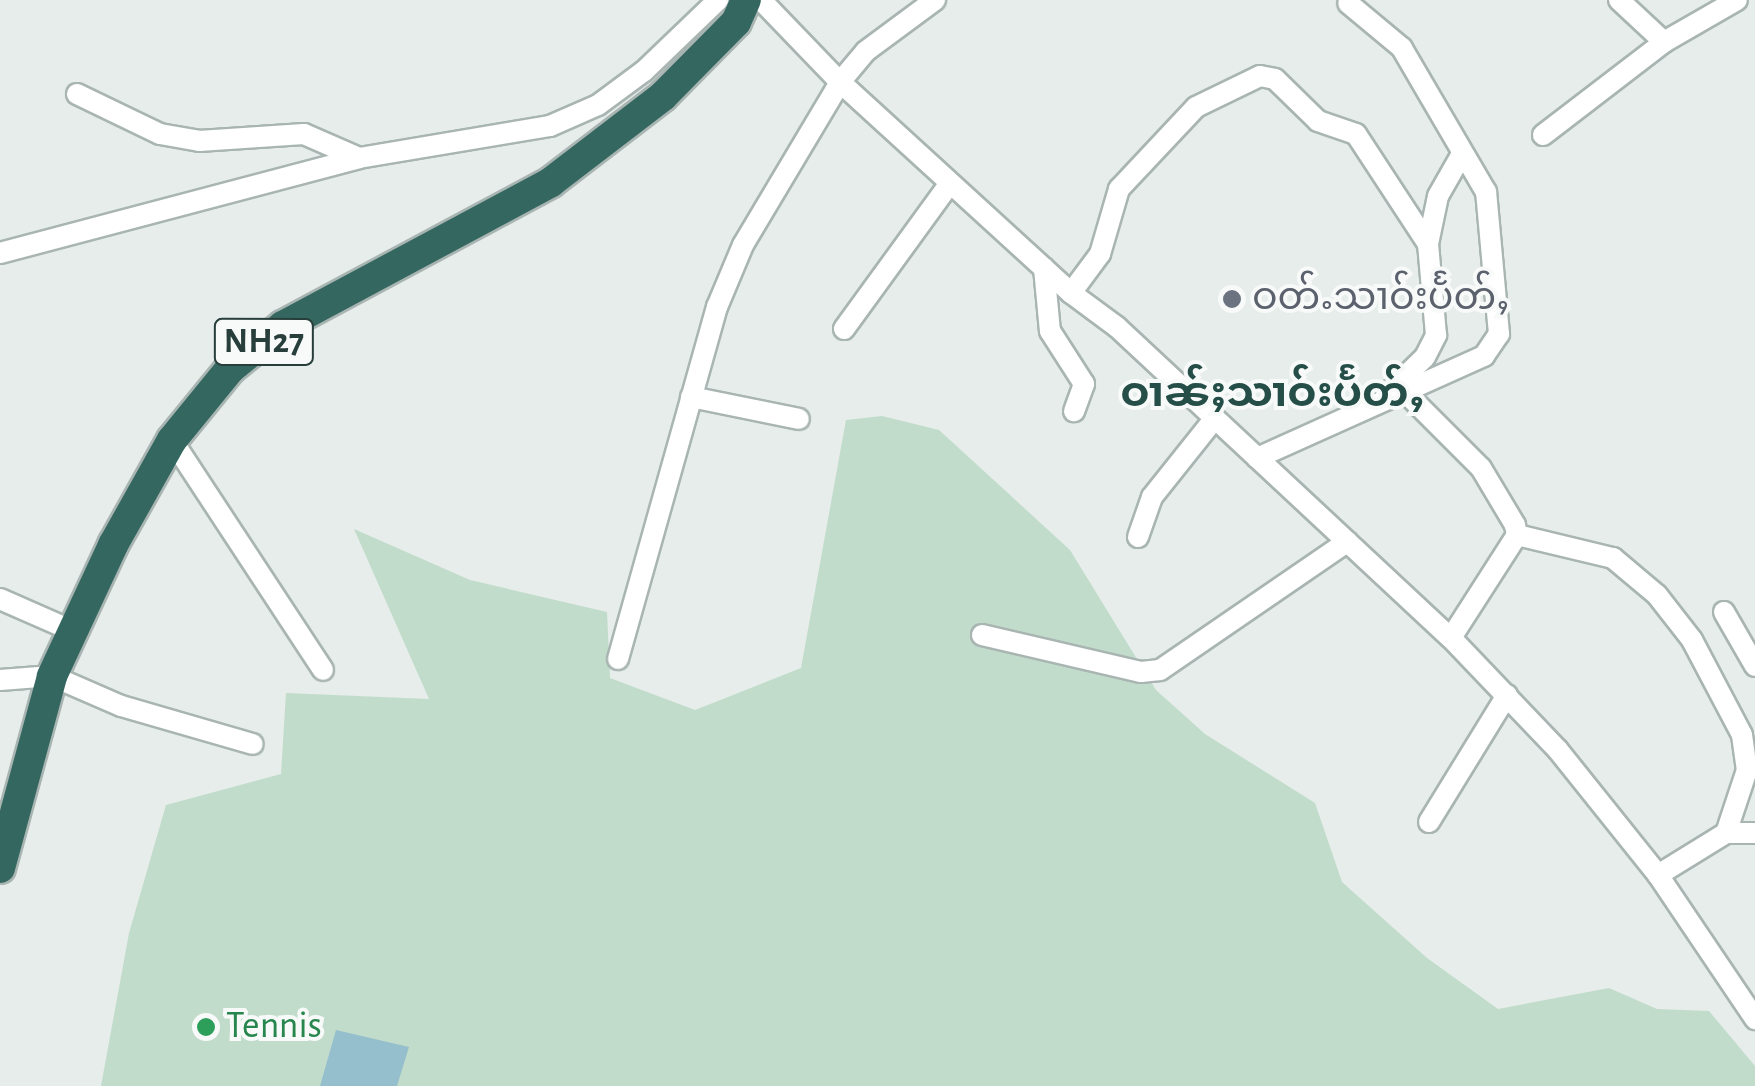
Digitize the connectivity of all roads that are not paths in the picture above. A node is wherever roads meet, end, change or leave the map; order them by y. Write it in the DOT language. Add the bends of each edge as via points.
graph roads {
  1 [pos="718,0"];
  2 [pos="746,0"];
  3 [pos="761,0"];
  4 [pos="935,0"];
  5 [pos="1619,0"];
  6 [pos="1737,0"];
  7 [pos="1348,3"];
  8 [pos="1664,42"];
  9 [pos="840,82"];
  10 [pos="77,94"];
  11 [pos="1543,134"];
  12 [pos="1462,154"];
  13 [pos="360,158"];
  14 [pos="950,183"];
  15 [pos="1428,244"];
  16 [pos="0,253"];
  17 [pos="1044,268"];
  18 [pos="1071,293"];
  19 [pos="844,329"];
  20 [pos="1406,394"];
  21 [pos="691,397"];
  22 [pos="1074,411"];
  23 [pos="1360,415"];
  24 [pos="1214,418"];
  25 [pos="799,419"];
  26 [pos="172,440"];
  27 [pos="1257,458"];
  28 [pos="1517,536"];
  29 [pos="1138,537"];
  30 [pos="1347,542"];
  31 [pos="0,598"];
  32 [pos="1724,612"];
  33 [pos="74,631"];
  34 [pos="982,635"];
  35 [pos="1451,638"];
  36 [pos="618,659"];
  37 [pos="1755,666"];
  38 [pos="323,670"];
  39 [pos="52,676"];
  40 [pos="0,680"];
  41 [pos="1507,695"];
  42 [pos="253,744"];
  43 [pos="1751,764"];
  44 [pos="1428,822"];
  45 [pos="1755,832"];
  46 [pos="1726,834"];
  47 [pos="0,868"];
  48 [pos="1658,875"];
  49 [pos="1755,1019"];
  1 -- 13 [label="street" via="598,105 550,126"];
  2 -- 26 [label="highway, NH27" via="736,22 649,107 551,182 283,326 230,369"];
  3 -- 9 [label="street"];
  4 -- 9 [label="street" via="866,51"];
  5 -- 8 [label="street"];
  6 -- 8 [label="street"];
  7 -- 12 [label="street" via="1402,48"];
  8 -- 11 [label="street"];
  9 -- 14 [label="street"];
  9 -- 21 [label="street" via="743,245"];
  10 -- 13 [label="street" via="160,134 198,141 304,134"];
  12 -- 15 [label="street" via="1438,196"];
  12 -- 20 [label="street" via="1490,206 1487,245 1499,334 1484,356"];
  13 -- 16 [label="street"];
  14 -- 17 [label="street"];
  14 -- 19 [label="street"];
  15 -- 18 [label="street" via="1356,134 1318,121 1275,79 1260,76 1196,107 1119,188 1100,254"];
  15 -- 23 [label="street" via="1436,334 1425,357"];
  17 -- 18 [label="street"];
  17 -- 22 [label="street" via="1050,331 1084,384"];
  18 -- 24 [label="street"];
  20 -- 23 [label="street"];
  20 -- 28 [label="street" via="1481,468"];
  21 -- 25 [label="street"];
  21 -- 36 [label="street"];
  23 -- 27 [label="street"];
  24 -- 27 [label="street"];
  24 -- 29 [label="street" via="1152,498"];
  26 -- 33 [label="highway, NH27"];
  26 -- 38 [label="street"];
  27 -- 30 [label="street"];
  28 -- 35 [label="street"];
  28 -- 43 [label="street" via="1613,558 1657,594 1722,691"];
  30 -- 34 [label="street" via="1160,670 1141,672"];
  30 -- 35 [label="street"];
  31 -- 33 [label="street"];
  32 -- 37 [label="street"];
  33 -- 39 [label="highway, NH27"];
  35 -- 41 [label="street"];
  39 -- 40 [label="street"];
  39 -- 42 [label="street" via="120,706"];
  39 -- 47 [label="highway, NH27"];
  41 -- 44 [label="street"];
  41 -- 48 [label="street"];
  43 -- 46 [label="street"];
  45 -- 46 [label="street"];
  46 -- 48 [label="street"];
  48 -- 49 [label="street"];
}
